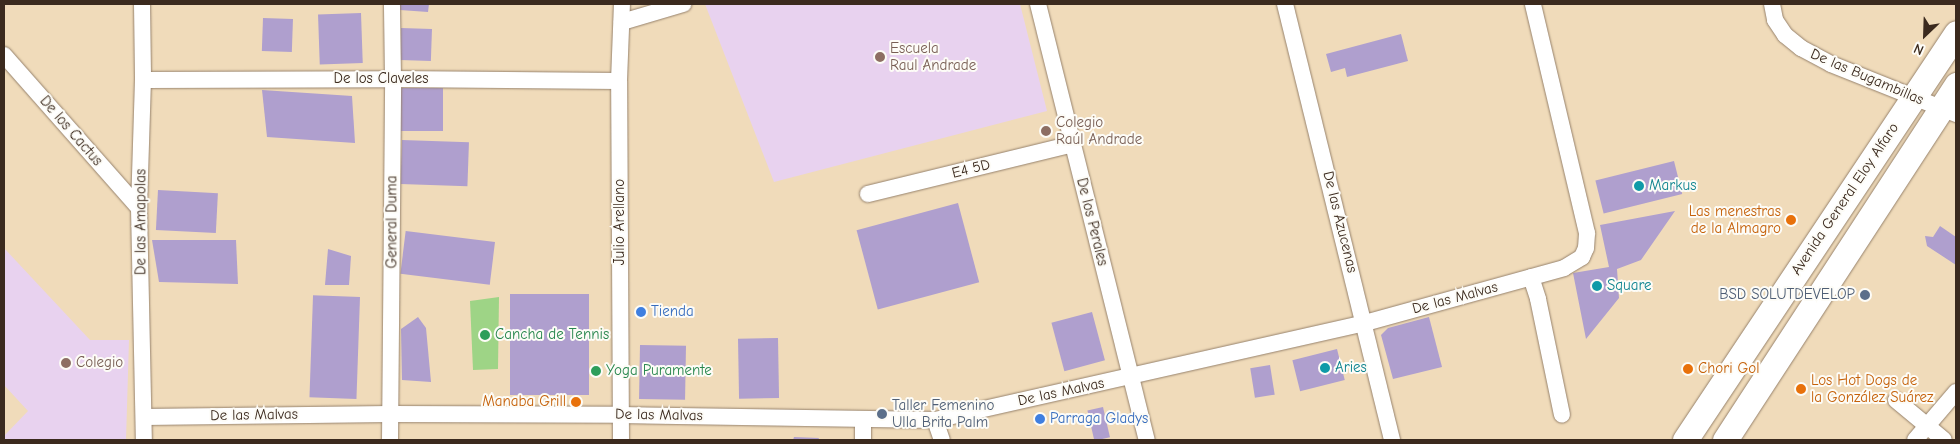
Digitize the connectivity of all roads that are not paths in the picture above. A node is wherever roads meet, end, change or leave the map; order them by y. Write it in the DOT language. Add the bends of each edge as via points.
graph roads {
  1 [pos="142,4"];
  2 [pos="392,4"];
  3 [pos="622,4"];
  4 [pos="683,4"];
  5 [pos="1038,4"];
  6 [pos="1285,4"];
  7 [pos="1532,4"];
  8 [pos="1772,4"];
  9 [pos="622,22"];
  10 [pos="1956,33"];
  11 [pos="7,64"];
  12 [pos="393,79"];
  13 [pos="143,80"];
  14 [pos="619,81"];
  15 [pos="1956,85"];
  16 [pos="1913,97"];
  17 [pos="1948,111"];
  18 [pos="1073,144"];
  19 [pos="868,194"];
  20 [pos="139,208"];
  21 [pos="1531,277"];
  22 [pos="1365,323"];
  23 [pos="1132,376"];
  24 [pos="1956,392"];
  25 [pos="1896,400"];
  26 [pos="390,414"];
  27 [pos="622,414"];
  28 [pos="1562,415"];
  29 [pos="144,417"];
  30 [pos="863,419"];
  31 [pos="935,420"];
  32 [pos="1926,425"];
  33 [pos="144,440"];
  34 [pos="390,440"];
  35 [pos="621,440"];
  36 [pos="863,440"];
  37 [pos="942,440"];
  38 [pos="1146,440"];
  39 [pos="1392,440"];
  40 [pos="1686,440"];
  41 [pos="1725,440"];
  42 [pos="1916,440"];
  43 [pos="1944,440"];
  1 -- 13 [label="street, De las Amapolas"];
  2 -- 12 [label="street, General Duma"];
  3 -- 9 [label="street, Julio Arellano"];
  4 -- 9 [label="street"];
  5 -- 18 [label="street, De los Perales"];
  6 -- 22 [label="street, De las Azucenas"];
  7 -- 21 [label="street, De las Malvas" via="1587,234 1582,257 1564,268"];
  8 -- 16 [label="street, De las Bugambillas" via="1775,20 1785,35 1801,48 1831,64"];
  9 -- 14 [label="street, Julio Arellano"];
  10 -- 16 [label="main road, Avenida General Eloy Alfaro"];
  11 -- 20 [label="street, De los Cactus"];
  12 -- 13 [label="street, De los Claveles"];
  12 -- 14 [label="street, De los Claveles"];
  12 -- 26 [label="street, General Duma"];
  13 -- 20 [label="street, De las Amapolas"];
  14 -- 27 [label="street, Julio Arellano"];
  15 -- 17 [label="main road, Avenida General Eloy Alfaro"];
  16 -- 17 [label="street, De las Bugambillas"];
  16 -- 40 [label="main road, Avenida General Eloy Alfaro"];
  17 -- 41 [label="main road, Avenida General Eloy Alfaro"];
  18 -- 19 [label="street, E4 5D"];
  18 -- 23 [label="street, De los Perales"];
  20 -- 29 [label="street, De las Amapolas"];
  21 -- 22 [label="street, De las Malvas"];
  21 -- 28 [label="street"];
  22 -- 23 [label="street, De las Malvas"];
  22 -- 39 [label="street, De las Azucenas"];
  23 -- 31 [label="street, De las Malvas"];
  23 -- 38 [label="street, De los Perales"];
  24 -- 32 [label="street"];
  25 -- 32 [label="street"];
  26 -- 27 [label="street, De las Malvas"];
  26 -- 29 [label="street, De las Malvas"];
  26 -- 34 [label="street, General Duma"];
  27 -- 30 [label="street, De las Malvas"];
  27 -- 35 [label="street, Julio Arellano"];
  29 -- 33 [label="street, De las Amapolas"];
  30 -- 31 [label="street, De las Malvas"];
  30 -- 36 [label="street"];
  31 -- 37 [label="street"];
  32 -- 42 [label="street"];
  32 -- 43 [label="street"];
}
